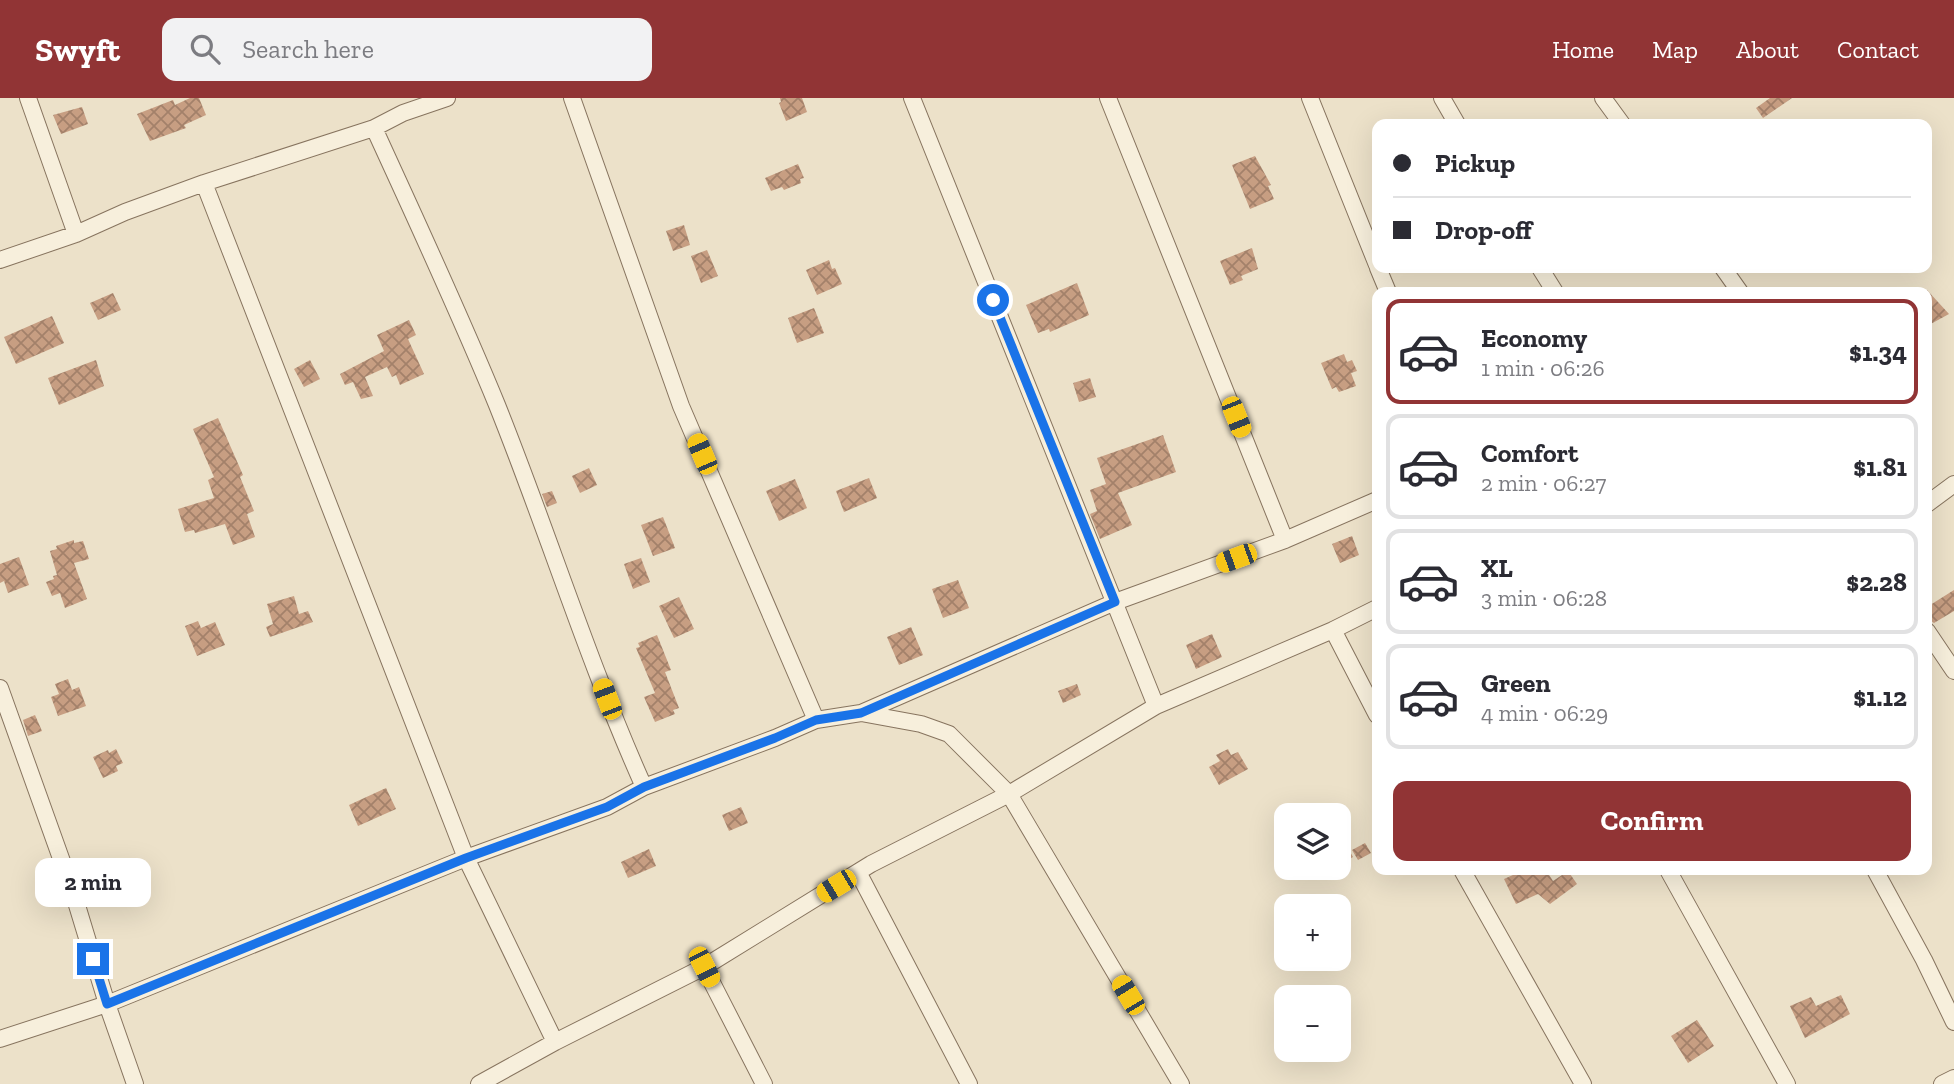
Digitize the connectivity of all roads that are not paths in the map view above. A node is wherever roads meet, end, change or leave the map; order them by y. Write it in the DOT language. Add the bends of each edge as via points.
graph roads {
  1 [pos="28,98"];
  2 [pos="447,98"];
  3 [pos="572,98"];
  4 [pos="912,98"];
  5 [pos="1108,98"];
  6 [pos="1310,98"];
  7 [pos="1442,98"];
  8 [pos="1603,98"];
  9 [pos="401,105"];
  10 [pos="1454,119"];
  11 [pos="1618,119"];
  12 [pos="374,128"];
  13 [pos="204,183"];
  14 [pos="76,234"];
  15 [pos="1372,251"];
  16 [pos="0,260"];
  17 [pos="1954,484"];
  18 [pos="1932,500"];
  19 [pos="1372,502"];
  20 [pos="1285,540"];
  21 [pos="1115,602"];
  22 [pos="1372,610"];
  23 [pos="1333,629"];
  24 [pos="1932,638"];
  25 [pos="1954,671"];
  26 [pos="0,688"];
  27 [pos="1372,705"];
  28 [pos="1156,706"];
  29 [pos="861,713"];
  30 [pos="816,720"];
  31 [pos="644,787"];
  32 [pos="1009,794"];
  33 [pos="466,858"];
  34 [pos="858,872"];
  35 [pos="1465,875"];
  36 [pos="1671,875"];
  37 [pos="1878,875"];
  38 [pos="704,967"];
  39 [pos="107,1004"];
  40 [pos="1954,1022"];
  41 [pos="0,1039"];
  42 [pos="555,1042"];
  43 [pos="1954,1078"];
  44 [pos="135,1084"];
  45 [pos="479,1084"];
  46 [pos="764,1084"];
  47 [pos="969,1084"];
  48 [pos="1181,1084"];
  49 [pos="1583,1084"];
  50 [pos="1787,1084"];
  51 [pos="1942,1084"];
  1 -- 14 [label="street"];
  2 -- 9 [label="street"];
  3 -- 30 [label="street" via="681,406"];
  4 -- 21 [label="street"];
  5 -- 20 [label="street"];
  6 -- 15 [label="street"];
  7 -- 10 [label="street"];
  8 -- 11 [label="street"];
  9 -- 12 [label="street"];
  12 -- 13 [label="street"];
  12 -- 31 [label="street" via="497,406"];
  13 -- 14 [label="street"];
  13 -- 33 [label="street"];
  14 -- 16 [label="street"];
  17 -- 18 [label="street"];
  19 -- 20 [label="street"];
  20 -- 21 [label="street"];
  21 -- 28 [label="street"];
  21 -- 29 [label="street"];
  22 -- 23 [label="street"];
  23 -- 27 [label="street"];
  23 -- 28 [label="street"];
  24 -- 25 [label="street"];
  26 -- 39 [label="street" via="73,892"];
  28 -- 32 [label="street"];
  29 -- 30 [label="street"];
  29 -- 32 [label="street" via="949,734"];
  30 -- 31 [label="street"];
  31 -- 33 [label="street" via="607,807"];
  32 -- 34 [label="street"];
  32 -- 48 [label="street"];
  33 -- 39 [label="street"];
  33 -- 42 [label="street"];
  34 -- 38 [label="street"];
  34 -- 47 [label="street"];
  35 -- 49 [label="street"];
  36 -- 50 [label="street"];
  37 -- 40 [label="street"];
  38 -- 42 [label="street"];
  38 -- 46 [label="street"];
  39 -- 41 [label="street"];
  39 -- 44 [label="street"];
  42 -- 45 [label="street"];
  43 -- 51 [label="street"];
}
